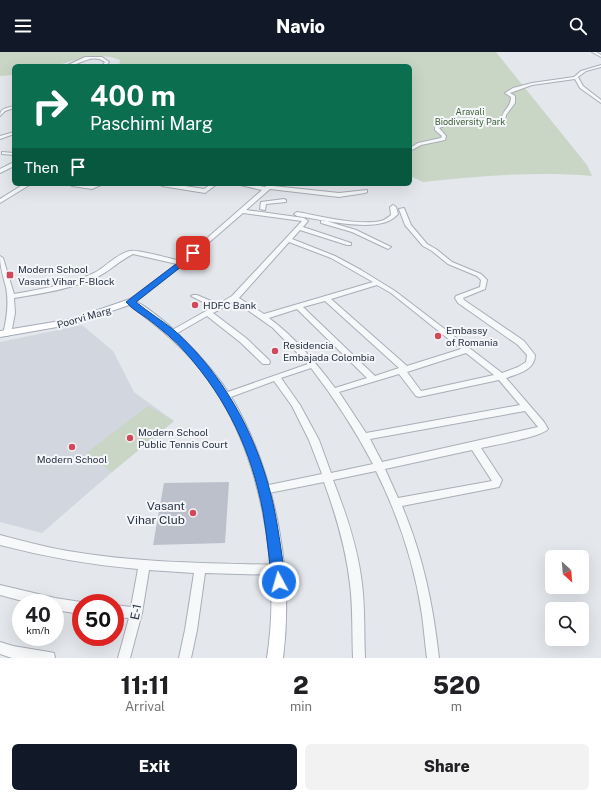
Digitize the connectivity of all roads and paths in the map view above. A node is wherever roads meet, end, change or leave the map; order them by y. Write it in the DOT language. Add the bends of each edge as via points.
graph roads {
  1 [pos="594,52"];
  2 [pos="601,56"];
  3 [pos="72,64"];
  4 [pos="106,64"];
  5 [pos="601,66"];
  6 [pos="576,78"];
  7 [pos="601,102"];
  8 [pos="12,108"];
  9 [pos="0,115"];
  10 [pos="12,134"];
  11 [pos="0,138"];
  12 [pos="412,149"];
  13 [pos="4,153"];
  14 [pos="12,154"];
  15 [pos="12,165"];
  16 [pos="0,171"];
  17 [pos="24,186"];
  18 [pos="174,186"];
  19 [pos="211,186"];
  20 [pos="259,186"];
  21 [pos="269,187"];
  22 [pos="365,191"];
  23 [pos="3,197"];
  24 [pos="0,201"];
  25 [pos="284,201"];
  26 [pos="393,207"];
  27 [pos="245,209"];
  28 [pos="263,209"];
  29 [pos="402,209"];
  30 [pos="304,220"];
  31 [pos="300,228"];
  32 [pos="289,240"];
  33 [pos="349,244"];
  34 [pos="388,247"];
  35 [pos="0,258"];
  36 [pos="182,262"];
  37 [pos="0,269"];
  38 [pos="378,283"];
  39 [pos="12,296"];
  40 [pos="195,296"];
  41 [pos="235,298"];
  42 [pos="326,298"];
  43 [pos="131,303"];
  44 [pos="298,306"];
  45 [pos="218,307"];
  46 [pos="208,313"];
  47 [pos="263,317"];
  48 [pos="4,332"];
  49 [pos="171,333"];
  50 [pos="468,350"];
  51 [pos="266,362"];
  52 [pos="313,365"];
  53 [pos="403,370"];
  54 [pos="500,376"];
  55 [pos="276,377"];
  56 [pos="373,379"];
  57 [pos="334,391"];
  58 [pos="225,396"];
  59 [pos="527,407"];
  60 [pos="364,437"];
  61 [pos="475,446"];
  62 [pos="378,467"];
  63 [pos="327,477"];
  64 [pos="264,490"];
  65 [pos="395,503"];
  66 [pos="0,540"];
  67 [pos="144,566"];
  68 [pos="200,568"];
  69 [pos="278,570"];
  70 [pos="0,590"];
  71 [pos="17,594"];
  72 [pos="124,612"];
  73 [pos="136,613"];
  74 [pos="0,648"];
  75 [pos="12,655"];
  76 [pos="49,658"];
  77 [pos="124,658"];
  78 [pos="185,658"];
  79 [pos="275,658"];
  80 [pos="359,658"];
  81 [pos="433,658"];
  1 -- 2 [label="street"];
  3 -- 4 [label="street" via="81,59 100,58 107,62"];
  5 -- 6 [label="street" via="585,69 577,74"];
  6 -- 7 [label="street" via="581,87"];
  6 -- 12 [label="street" via="520,86 508,93 513,96 513,104 504,115 504,120 446,122 437,127 444,136 443,139 420,144"];
  8 -- 9 [label="street" via="4,110"];
  10 -- 11 [label="street"];
  13 -- 14 [label="street"];
  15 -- 16 [label="street"];
  17 -- 23 [label="street"];
  18 -- 19 [label="street" via="205,191"];
  20 -- 21 [label="street"];
  21 -- 22 [label="street" via="338,195"];
  21 -- 27 [label="street"];
  23 -- 24 [label="street"];
  25 -- 28 [label="street" via="263,203"];
  26 -- 28 [label="street" via="395,214 390,219 373,223"];
  27 -- 28 [label="street"];
  27 -- 30 [label="street"];
  27 -- 36 [label="street"];
  29 -- 54 [label="street" via="408,224 425,245 450,263 479,275 484,280 483,288 460,297 461,301 521,343 531,355 528,364"];
  30 -- 31 [label="street" via="305,223"];
  30 -- 34 [label="street" via="339,226"];
  31 -- 32 [label="street"];
  31 -- 33 [label="street"];
  32 -- 38 [label="street" via="333,256"];
  32 -- 41 [label="street"];
  35 -- 39 [label="street"];
  36 -- 39 [label="street" via="132,252 86,279"];
  36 -- 43 [label="street" via="153,286 153,289"];
  37 -- 48 [label="street" via="9,299"];
  38 -- 42 [label="street"];
  38 -- 50 [label="street"];
  39 -- 48 [label="street" via="12,310"];
  40 -- 45 [label="street"];
  41 -- 45 [label="street"];
  41 -- 47 [label="street"];
  42 -- 44 [label="street"];
  42 -- 53 [label="street"];
  43 -- 48 [label="main road, Poorvi Marg" via="74,321"];
  43 -- 49 [label="main road"];
  44 -- 47 [label="street"];
  44 -- 56 [label="street"];
  45 -- 46 [label="street"];
  46 -- 49 [label="street"];
  46 -- 51 [label="street"];
  47 -- 52 [label="street" via="281,331"];
  49 -- 58 [label="main road" via="206,370"];
  50 -- 53 [label="street"];
  50 -- 54 [label="street"];
  52 -- 55 [label="street"];
  52 -- 57 [label="street"];
  53 -- 54 [label="street" via="419,394"];
  53 -- 56 [label="street"];
  54 -- 59 [label="street"];
  55 -- 58 [label="street"];
  55 -- 63 [label="street" via="304,418"];
  56 -- 57 [label="street"];
  57 -- 60 [label="street"];
  58 -- 64 [label="main road" via="246,435"];
  59 -- 60 [label="street"];
  59 -- 61 [label="street" via="544,429"];
  60 -- 62 [label="street"];
  61 -- 62 [label="street"];
  61 -- 65 [label="street" via="497,480 495,484"];
  62 -- 63 [label="street"];
  62 -- 65 [label="street"];
  63 -- 64 [label="street"];
  63 -- 80 [label="street" via="349,545 356,584"];
  64 -- 69 [label="main road"];
  65 -- 81 [label="street" via="423,587 431,628"];
  66 -- 67 [label="street" via="71,557"];
  67 -- 68 [label="street"];
  67 -- 73 [label="street, E-1"];
  68 -- 69 [label="street"];
  68 -- 78 [label="street"];
  69 -- 79 [label="main road" via="280,605"];
  70 -- 71 [label="street"];
  72 -- 73 [label="street"];
  73 -- 77 [label="street, E-1"];
  74 -- 75 [label="street"];
  75 -- 76 [label="street"];
}
